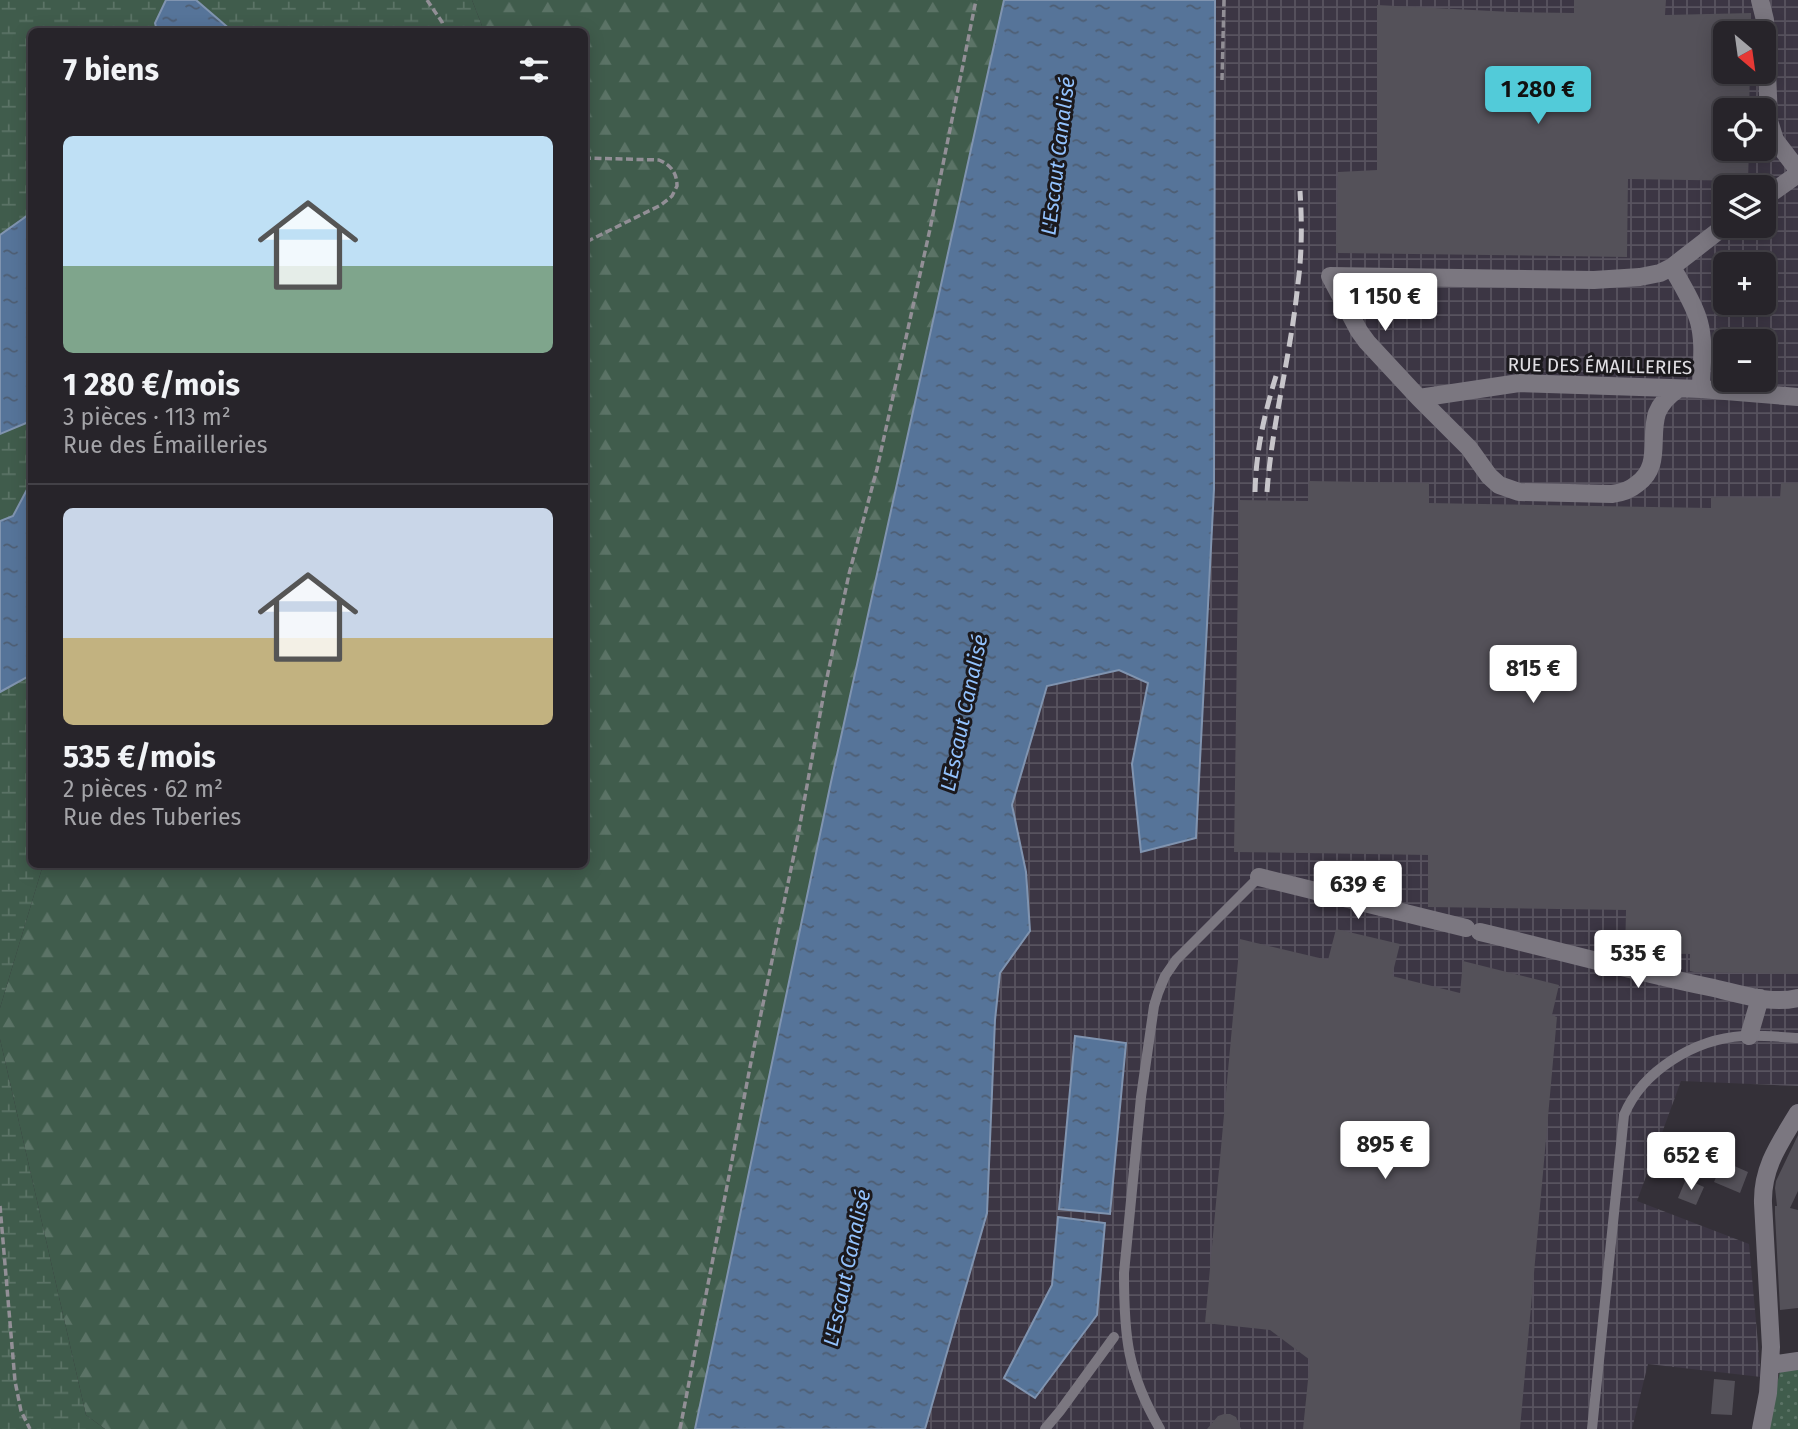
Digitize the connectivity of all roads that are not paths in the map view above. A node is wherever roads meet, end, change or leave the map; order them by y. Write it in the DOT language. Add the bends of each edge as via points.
graph roads {
  1 [pos="1760,0"];
  2 [pos="1798,172"];
  3 [pos="1776,189"];
  4 [pos="1713,235"];
  5 [pos="1672,267"];
  6 [pos="1678,388"];
  7 [pos="1700,389"];
  8 [pos="1798,397"];
  9 [pos="1419,398"];
  10 [pos="1259,877"];
  11 [pos="1759,998"];
  12 [pos="1798,999"];
  13 [pos="1749,1036"];
  14 [pos="1798,1038"];
  15 [pos="1798,1113"];
  16 [pos="1114,1337"];
  17 [pos="1798,1362"];
  18 [pos="1770,1365"];
  19 [pos="1045,1429"];
  20 [pos="1160,1429"];
  21 [pos="1592,1429"];
  22 [pos="1761,1429"];
  1 -- 2 [label="street" via="1765,20 1769,121 1775,140"];
  2 -- 3 [label="street"];
  4 -- 5 [label="street"];
  5 -- 7 [label="street" via="1700,323"];
  5 -- 9 [label="street" via="1647,276 1604,279 1330,276 1367,342"];
  6 -- 7 [label="street, RUE DES ÉMAILLERIES"];
  6 -- 9 [label="street, RUE DES ÉMAILLERIES" via="1519,383"];
  6 -- 9 [label="street" via="1657,415 1650,469 1635,486 1612,494 1519,492 1499,485"];
  7 -- 8 [label="street, RUE DES ÉMAILLERIES"];
  10 -- 11 [label="street"];
  10 -- 20 [label="lane" via="1176,960 1154,1006 1141,1097 1124,1298 1133,1370"];
  11 -- 12 [label="street"];
  11 -- 13 [label="street"];
  13 -- 14 [label="lane"];
  13 -- 21 [label="lane" via="1710,1043 1681,1055 1644,1084 1624,1115"];
  15 -- 18 [label="street" via="1773,1156 1763,1189"];
  16 -- 19 [label="lane"];
  17 -- 18 [label="street"];
  18 -- 22 [label="street"];
}
